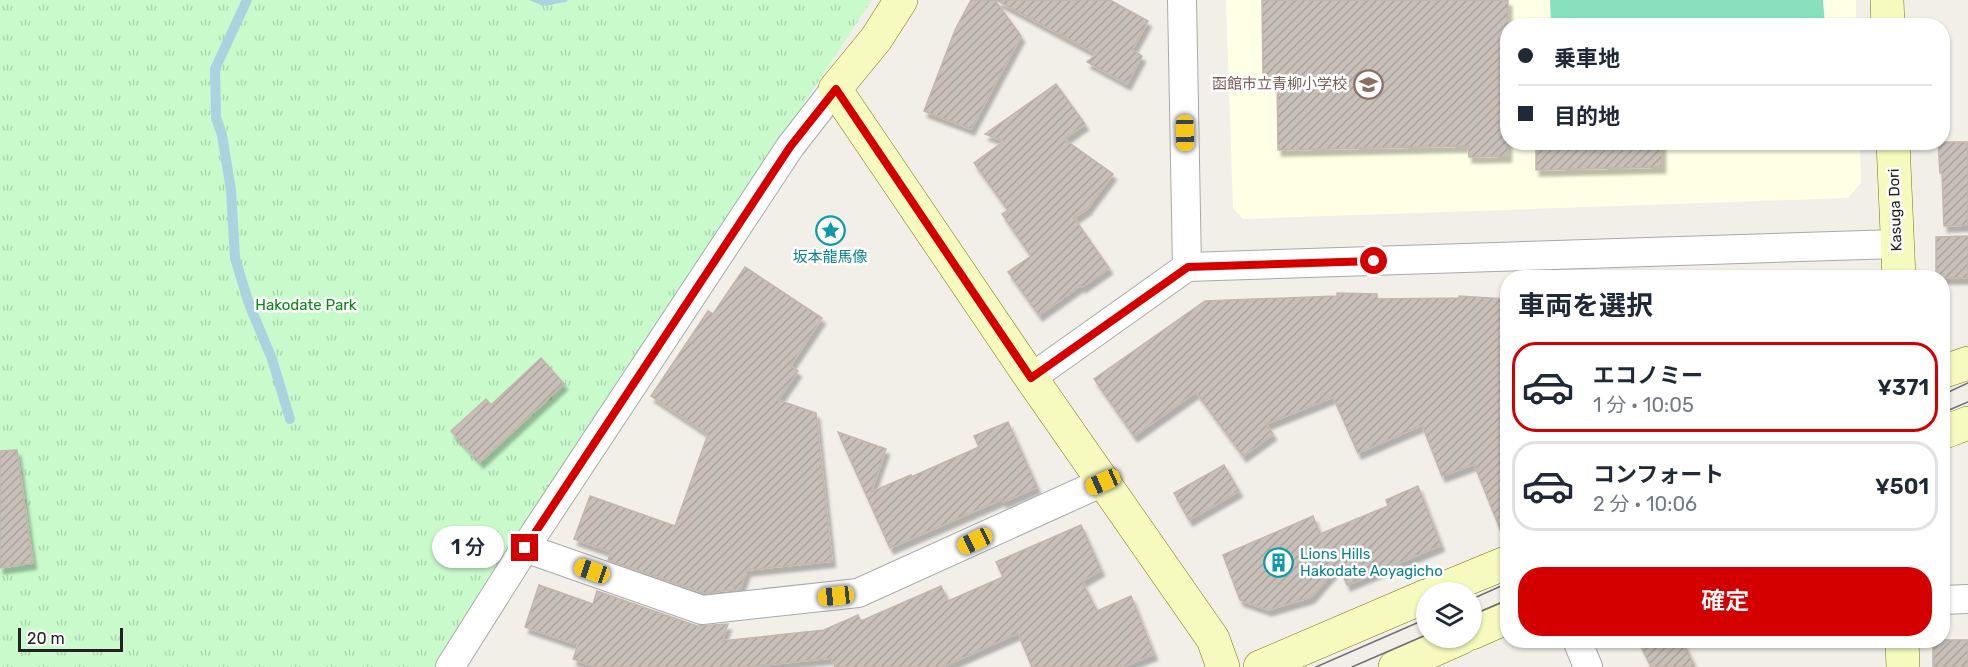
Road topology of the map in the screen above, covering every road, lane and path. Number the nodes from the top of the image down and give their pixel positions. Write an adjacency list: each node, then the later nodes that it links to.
1 (901, 0): 5 (street)
2 (1182, 0): 8 (street)
3 (1887, 0): 4 (street)
4 (1888, 18)
5 (836, 89): 12 (street); 16 (street)
6 (1893, 150): 7 (street, Kasuga Dori)
7 (1896, 244): 8 (street); 9 (street, Kasuga Dori)
8 (1188, 267): 12 (street)
9 (1898, 270)
10 (1968, 363): 11 (street)
11 (1950, 369)
12 (1031, 378): 15 (street)
13 (1968, 423): 14 (street)
14 (1950, 430)
15 (1103, 482): 16 (street); 28 (street)
16 (525, 548): 27 (street)
17 (1500, 565): 18 (street)
18 (1459, 582)
19 (1968, 599): 21 (street)
20 (1416, 600): 29 (street)
21 (1950, 600)
22 (1500, 621): 23 (street)
23 (1482, 629)
24 (1438, 648): 30 (street)
25 (1580, 648): 31 (street)
26 (1902, 648): 32 (street)
27 (450, 667)
28 (1223, 667)
29 (1260, 667)
30 (1395, 667)
31 (1588, 667)
32 (1903, 667)

